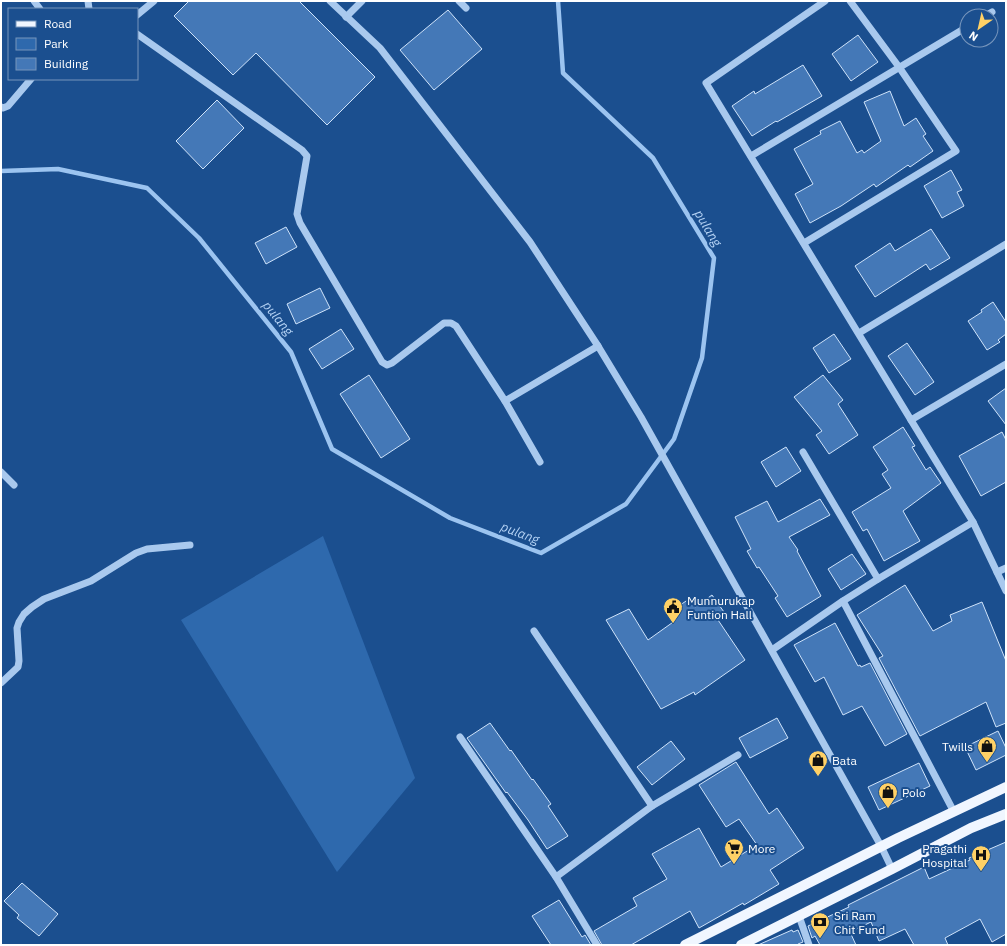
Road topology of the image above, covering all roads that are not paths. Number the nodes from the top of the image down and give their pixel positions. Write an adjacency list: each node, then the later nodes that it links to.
1 (154, 1): 8 (street)
2 (330, 1): 9 (street)
3 (362, 1): 9 (street)
4 (459, 1): 7 (street)
5 (825, 1): 15 (street)
6 (850, 1): 12 (street)
7 (466, 8)
8 (138, 14)
9 (346, 17): 19 (street)
10 (959, 32): 12 (street)
11 (138, 35): 21 (street)
12 (899, 67): 15 (street); 16 (street)
13 (29, 80): 14 (street)
14 (1, 107)
15 (751, 156): 16 (street)
16 (804, 243): 18 (street)
17 (1006, 244): 18 (street)
18 (859, 333): 22 (street)
19 (598, 346): 21 (street); 35 (street)
20 (1006, 364): 22 (street)
21 (505, 401): 24 (street)
22 (911, 420): 27 (street)
23 (803, 452): 31 (street)
24 (540, 462)
25 (1, 472): 26 (street)
26 (14, 485)
27 (973, 522): 30 (street); 31 (street)
28 (190, 545): 36 (street)
29 (1006, 568): 30 (street)
30 (997, 572): 32 (street)
31 (878, 580): 33 (street)
32 (1006, 591)
33 (843, 601): 35 (street); 41 (street)
34 (534, 631): 40 (street)
35 (772, 650): 43 (street)
36 (1, 682)
37 (460, 738): 45 (street)
38 (738, 755): 40 (street)
39 (1006, 787): 41 (main road)
40 (652, 806): 45 (street)
41 (954, 812): 43 (main road)
42 (1006, 814): 44 (main road)
43 (881, 846): 44 (street); 48 (main road)
44 (892, 869): 46 (main road)
45 (556, 877): 47 (street)
46 (799, 916): 49 (main road); 50 (street)
47 (597, 945)
48 (685, 945)
49 (741, 945)
50 (809, 945)

